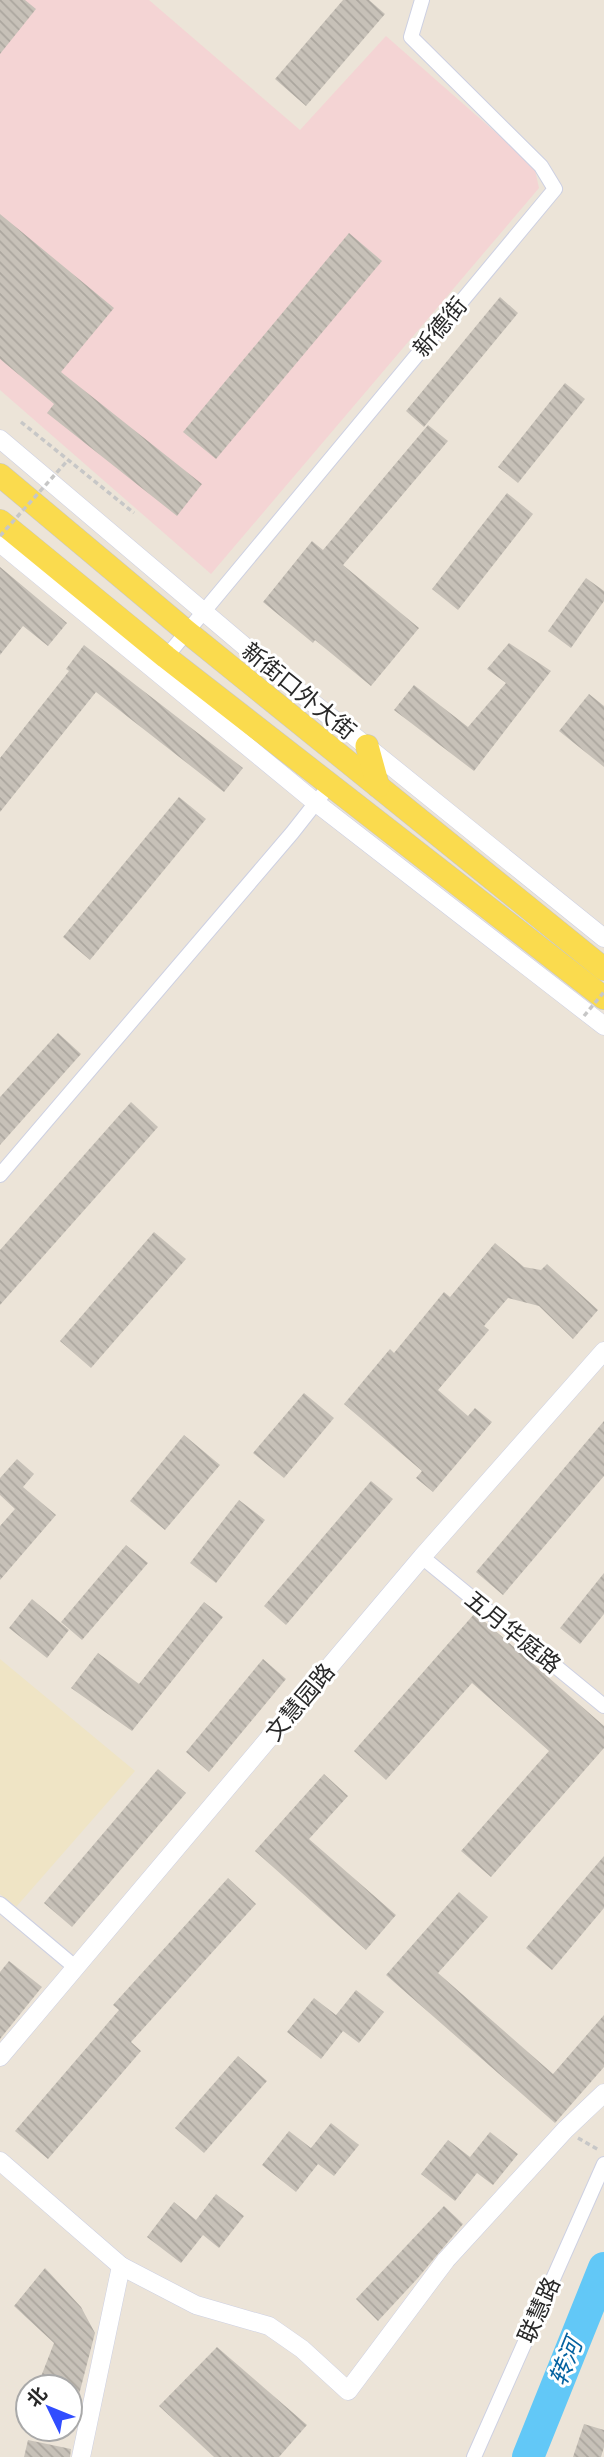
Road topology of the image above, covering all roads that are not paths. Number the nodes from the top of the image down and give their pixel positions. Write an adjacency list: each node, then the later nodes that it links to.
1 (422, 0): 6 (street, 新德街)
2 (0, 439): 6 (street, 新街口外大街)
3 (0, 475): 7 (main road, 新街口外大街)
4 (0, 521): 8 (main road)
5 (0, 543): 11 (street)
6 (202, 612): 7 (street, 新德街); 9 (street, 新街口外大街)
7 (186, 631): 8 (street, 新德街); 10 (main road, 新街口外大街)
8 (166, 657): 11 (main road)
9 (367, 746): 10 (main road); 12 (street, 新街口外大街)
10 (377, 786): 13 (main road, 新街口外大街)
11 (322, 794): 14 (main road); 15 (street); 16 (street)
12 (604, 938)
13 (604, 969)
14 (604, 998)
15 (604, 1026)
16 (0, 1175)
17 (604, 1351): 18 (street, 文慧园路)
18 (422, 1557): 19 (street, 五月华庭路); 21 (street, 文慧园路)
19 (604, 1706)
20 (0, 1904): 21 (street)
21 (75, 1967): 22 (street, 文慧园路)
22 (0, 2057)
23 (604, 2094): 26 (street)
24 (0, 2161): 26 (street)
25 (604, 2164): 28 (street, 联慧路)
26 (121, 2266): 27 (street)
27 (81, 2457)
28 (474, 2457)

